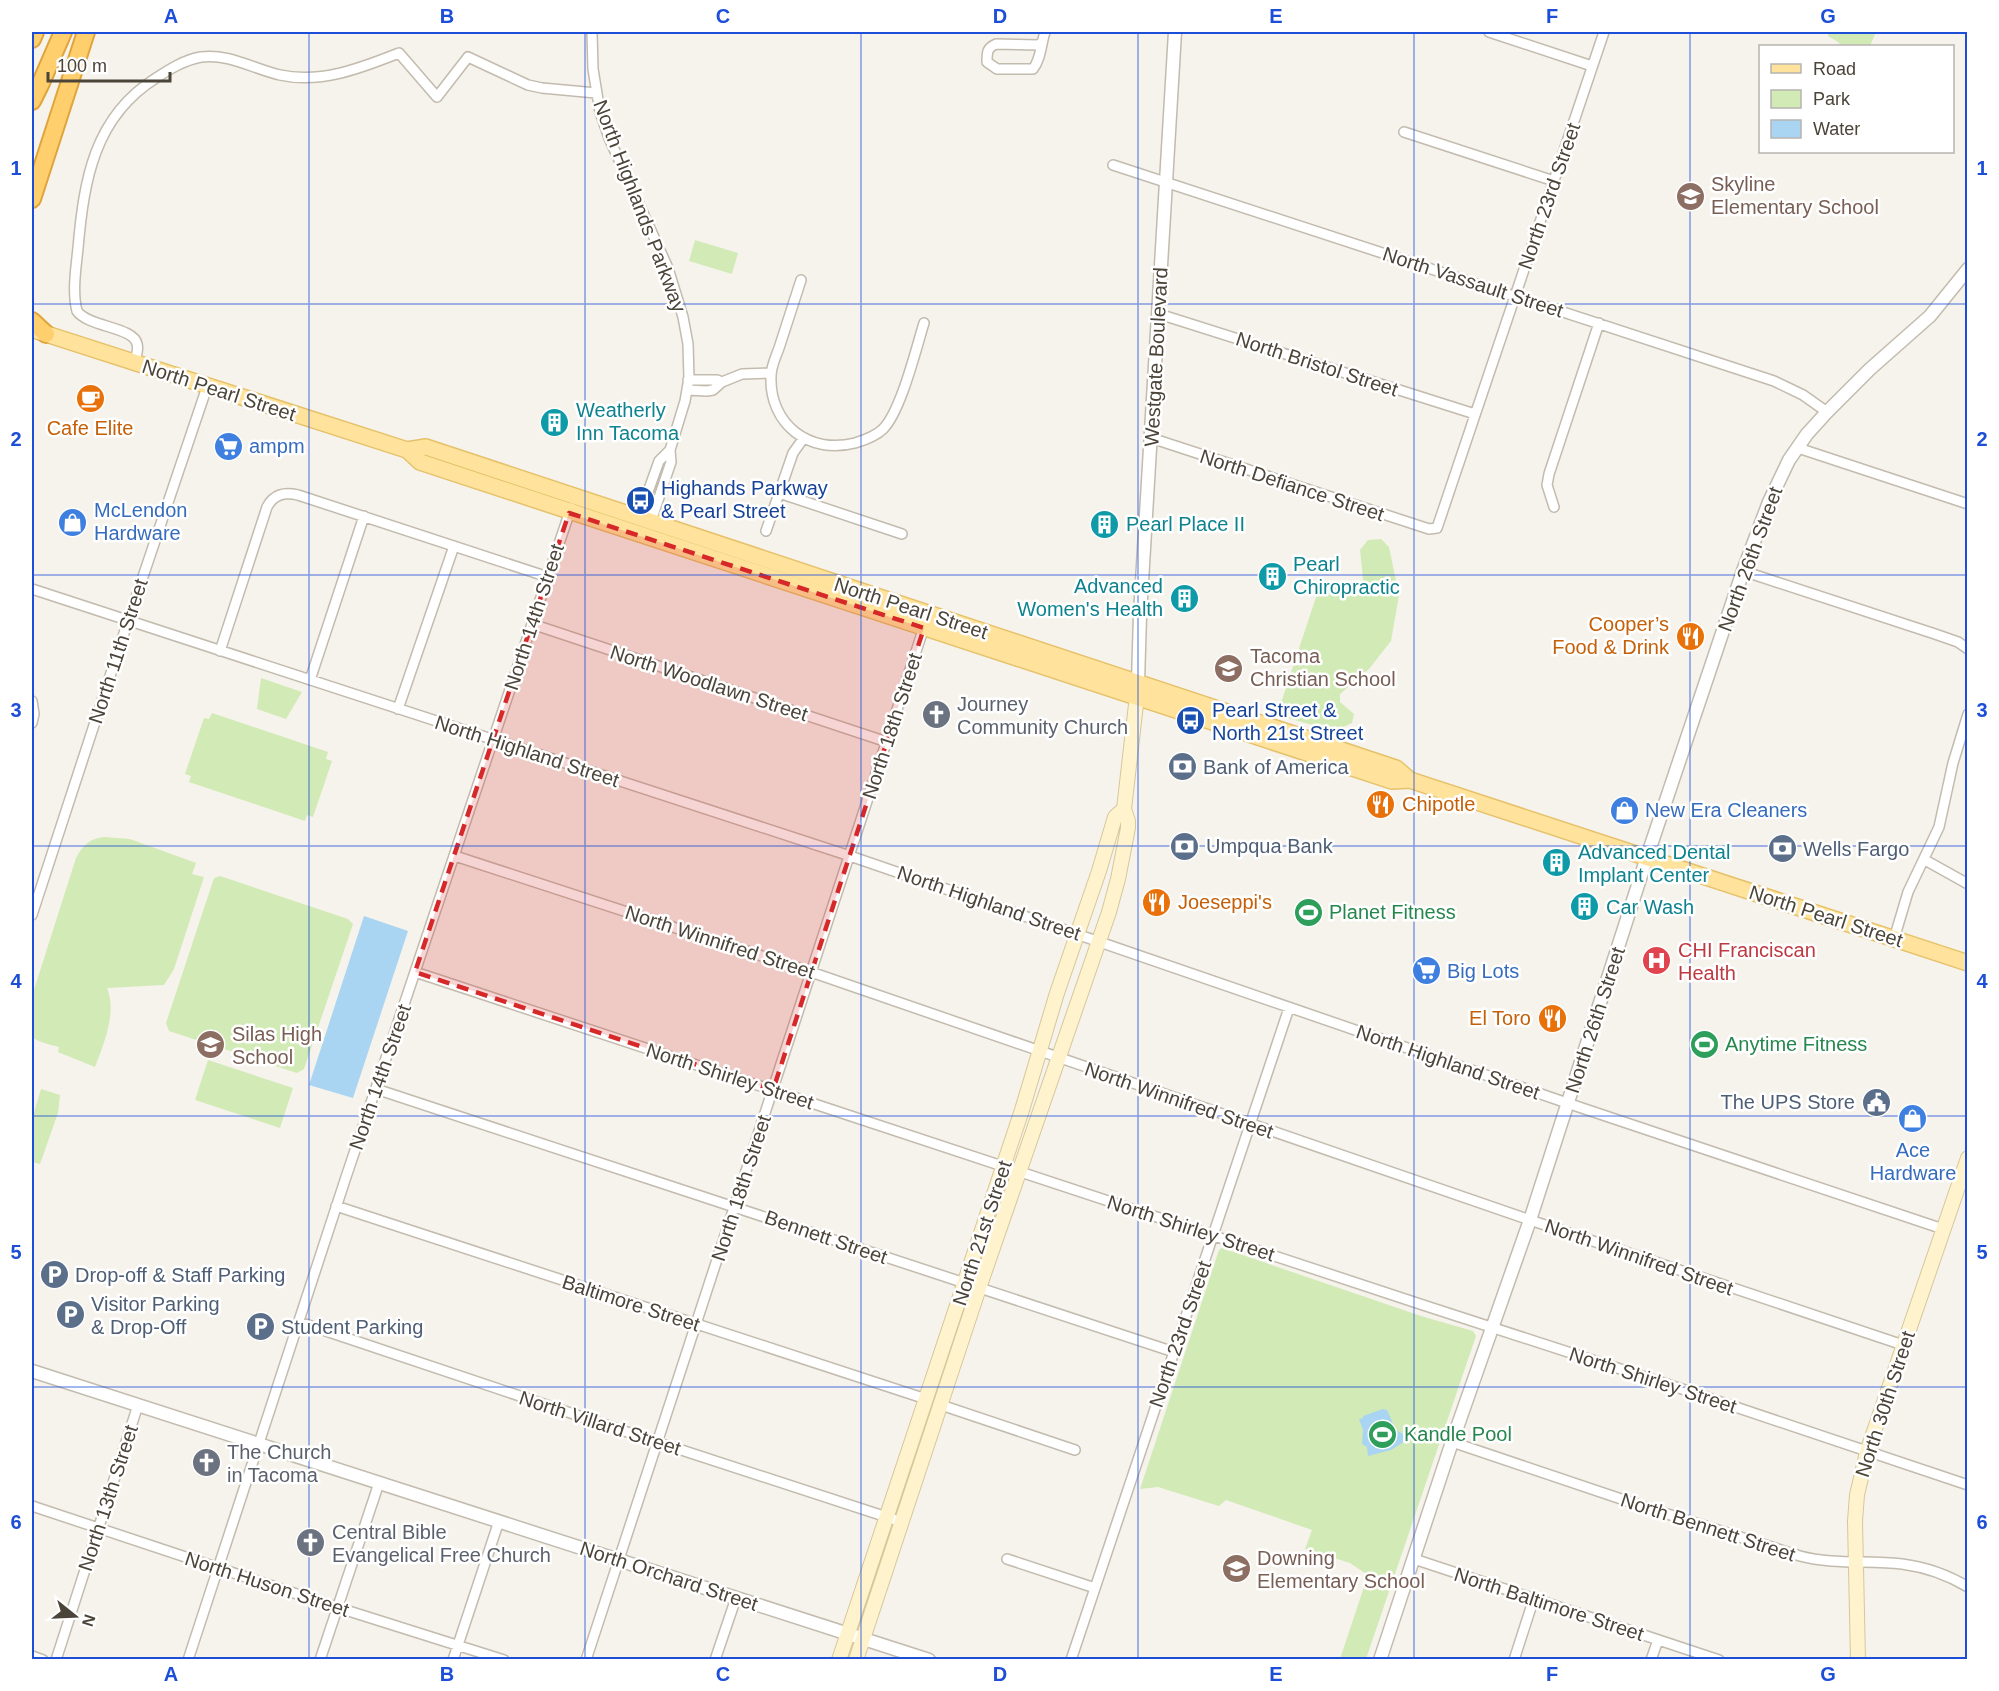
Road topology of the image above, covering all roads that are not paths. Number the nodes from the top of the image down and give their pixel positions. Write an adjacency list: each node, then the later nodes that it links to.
1 (35, 32): 9 (highway)
2 (63, 32): 13 (highway)
3 (86, 32): 18 (highway)
4 (592, 32): 12 (street, North Highlands Parkway)
5 (1046, 32): 10 (street)
6 (1175, 32): 16 (street, Westgate Boulevard)
7 (1489, 32): 11 (street)
8 (1604, 32): 11 (street, North 23rd Street)
9 (32, 39)
10 (1041, 43): 10 (street)
11 (1592, 66): 17 (street, North 23rd Street)
12 (596, 93): 27 (street); 29 (street, North Highlands Parkway)
13 (32, 101)
14 (1404, 132): 17 (street)
15 (1113, 165): 16 (street, North Vassault Street)
16 (1166, 181): 21 (street, North Vassault Street); 22 (street, Westgate Boulevard)
17 (1554, 181): 21 (street, North 23rd Street)
18 (32, 199)
19 (1968, 269): 31 (street, North 26th Street)
20 (801, 280): 28 (street)
21 (1516, 296): 25 (street, North Vassault Street); 32 (street, North 23rd Street)
22 (1159, 314): 32 (street, North Bristol Street); 33 (street, Westgate Boulevard)
23 (32, 321): 26 (highway)
24 (924, 323): 34 (street)
25 (1599, 323): 31 (street, North Vassault Street); 40 (street)
26 (39, 332): 27 (main road, North Pearl Street)
27 (135, 363): 30 (main road, North Pearl Street)
28 (771, 373): 29 (street); 34 (street)
29 (688, 385): 43 (street, North Highlands Parkway)
30 (207, 387): 36 (main road, North Pearl Street); 53 (street, North 11th Street)
31 (1827, 412): 35 (street, North 26th Street)
32 (1475, 414): 45 (street, North 23rd Street)
33 (1151, 438): 45 (street, North Defiance Street); 59 (street, Westgate Boulevard)
34 (803, 439): 37 (street)
35 (1798, 448): 39 (street); 50 (street, North 26th Street)
36 (407, 450): 38 (main road, North Pearl Street); 41 (main road, North Pearl Street)
37 (779, 493): 46 (street); 47 (street)
38 (575, 497): 41 (street, North 14th Street); 43 (main road, North Pearl Street)
39 (1968, 504)
40 (1554, 507)
41 (569, 513): 44 (main road, North Pearl Street); 51 (street, North 14th Street)
42 (364, 516): 49 (street); 57 (street); 58 (street)
43 (645, 519): 44 (street); 48 (street); 54 (main road, North Pearl Street)
44 (610, 525): 48 (main road, North Pearl Street)
45 (1434, 530)
46 (766, 531)
47 (902, 534)
48 (665, 544): 54 (main road, North Pearl Street)
49 (454, 546): 51 (street); 61 (street)
50 (1743, 571): 56 (street); 69 (street, North 26th Street)
51 (548, 577): 55 (street, North 14th Street)
52 (32, 589): 53 (street, North Highland Street)
53 (128, 621): 57 (street, North Highland Street); 72 (street, North 11th Street)
54 (927, 621): 59 (main road, North Pearl Street); 65 (street, North 18th Street)
55 (532, 624): 64 (street, North 14th Street); 65 (street, North Woodlawn Street)
56 (1968, 649)
57 (220, 651): 58 (street, North Highland Street)
58 (310, 680): 61 (street, North Highland Street)
59 (1138, 689): 66 (main road, North 21st Street); 69 (main road, North Pearl Street)
60 (32, 701): 63 (street)
61 (398, 709): 64 (street, North Highland Street)
62 (1968, 714): 70 (street)
63 (32, 723)
64 (494, 740): 67 (street, North 14th Street); 68 (street, North Highland Street)
65 (887, 742): 68 (street, North 18th Street)
66 (1124, 808): 73 (main road, North 21st Street); 75 (main road, North 21st Street)
67 (455, 856): 77 (street, North 14th Street); 78 (street, North Winnifred Street)
68 (850, 856): 73 (street, North Highland Street); 78 (street, North 18th Street)
69 (1647, 857): 74 (main road, North Pearl Street); 84 (street, North 26th Street)
70 (1925, 860): 71 (street); 74 (street)
71 (1968, 884)
72 (32, 915)
73 (1078, 934): 75 (street, North Highland Street); 80 (main road, North 21st Street)
74 (1894, 939): 76 (main road, North Pearl Street)
75 (1100, 941): 79 (street, North Highland Street); 81 (main road, North 21st Street)
76 (1968, 963)
77 (415, 972): 82 (street, North 14th Street); 83 (street, North Shirley Street)
78 (811, 972): 80 (street, North Winnifred Street); 83 (street, North 18th Street)
79 (1289, 1008): 84 (street, North Highland Street); 85 (street, North 23rd Street)
80 (1040, 1052): 81 (street, North Winnifred Street); 87 (main road, North 21st Street)
81 (1059, 1059): 85 (street, North Winnifred Street); 88 (main road, North 21st Street)
82 (376, 1089): 89 (street, North 14th Street); 90 (street, Bennett Street)
83 (773, 1090): 87 (street, North Shirley Street); 90 (street, North 18th Street)
84 (1568, 1103): 91 (street, North 26th Street); 92 (street, North Highland Street)
85 (1251, 1124): 91 (street, North Winnifred Street); 93 (street, North 23rd Street)
86 (1967, 1164): 92 (main road, North 30th Street)
87 (1004, 1166): 88 (street, North Shirley Street); 94 (main road, North 21st Street)
88 (1020, 1171): 93 (street, North Shirley Street); 95 (main road, North 21st Street)
89 (336, 1206): 96 (street, North 14th Street); 97 (street, Baltimore Street)
90 (735, 1206): 94 (street, Bennett Street); 97 (street, North 18th Street)
91 (1530, 1220): 98 (street, North 26th Street); 99 (street, North Winnifred Street)
92 (1943, 1229): 99 (main road, North 30th Street)
93 (1213, 1236): 98 (street, North Shirley Street); 100 (street, North 23rd Street)
94 (965, 1283): 95 (street, Bennett Street); 102 (main road, North 21st Street)
95 (979, 1288): 100 (street, Bennett Street); 104 (main road, North 21st Street)
96 (299, 1322): 105 (street, North Villard Street); 107 (street, North 14th Street)
97 (696, 1325): 102 (street, Baltimore Street); 105 (street, North 18th Street)
98 (1492, 1328): 106 (street, North 26th Street); 109 (street, North Shirley Street)
99 (1903, 1346): 109 (main road, North 30th Street)
100 (1174, 1352): 123 (street, North 23rd Street)
101 (32, 1371): 103 (street, North Orchard Street)
102 (926, 1399): 113 (main road, North 21st Street)
103 (138, 1405): 107 (street, North Orchard Street); 116 (street, North 13th Street)
104 (941, 1405): 108 (street); 115 (main road, North 21st Street)
105 (657, 1442): 113 (street, North Villard Street); 119 (street, North 18th Street)
106 (1452, 1442): 118 (street, North 26th Street); 120 (street, North Bennett Street)
107 (259, 1444): 110 (street, North Orchard Street); 121 (street, North 14th Street)
108 (1075, 1450)
109 (1867, 1452): 111 (street, North Shirley Street); 120 (main road, North 30th Street)
110 (379, 1483): 114 (street, North Orchard Street); 126 (street)
111 (1968, 1485)
112 (32, 1506): 116 (street, North Huson Street)
113 (887, 1517): 115 (street, North Villard Street); 127 (main road, North 21st Street)
114 (499, 1521): 119 (street, North Orchard Street); 130 (street)
115 (902, 1521): 128 (main road, North 21st Street)
116 (98, 1527): 121 (street, North Huson Street); 133 (street, North 13th Street)
117 (1007, 1559): 123 (street)
118 (1414, 1559): 125 (street, North Baltimore Street); 144 (street, North 26th Street)
119 (619, 1560): 124 (street, North Orchard Street); 138 (street, North 18th Street)
120 (1856, 1562): 122 (street, North Bennett Street); 148 (main road, North 30th Street)
121 (218, 1568): 126 (street, North Huson Street); 134 (street, North 14th Street)
122 (1968, 1587)
123 (1095, 1588): 143 (street, North 23rd Street)
124 (736, 1598): 127 (street, North Orchard Street); 139 (street)
125 (1534, 1598): 129 (street, North Baltimore Street); 145 (street)
126 (336, 1607): 130 (street, North Huson Street); 135 (street)
127 (848, 1634): 128 (street, North Orchard Street); 140 (main road, North 21st Street)
128 (864, 1638): 141 (main road, North 21st Street); 142 (street, North Orchard Street)
129 (1658, 1640): 146 (street); 147 (street, North Baltimore Street)
130 (457, 1645): 136 (street); 137 (street, North Huson Street)
131 (32, 1656): 132 (street)
132 (43, 1659)
133 (56, 1659)
134 (188, 1659)
135 (320, 1659)
136 (453, 1659)
137 (504, 1659)
138 (586, 1659)
139 (715, 1659)
140 (839, 1659)
141 (856, 1659)
142 (928, 1659)
143 (1071, 1659)
144 (1380, 1659)
145 (1514, 1659)
146 (1652, 1659)
147 (1719, 1659)
148 (1858, 1659)

